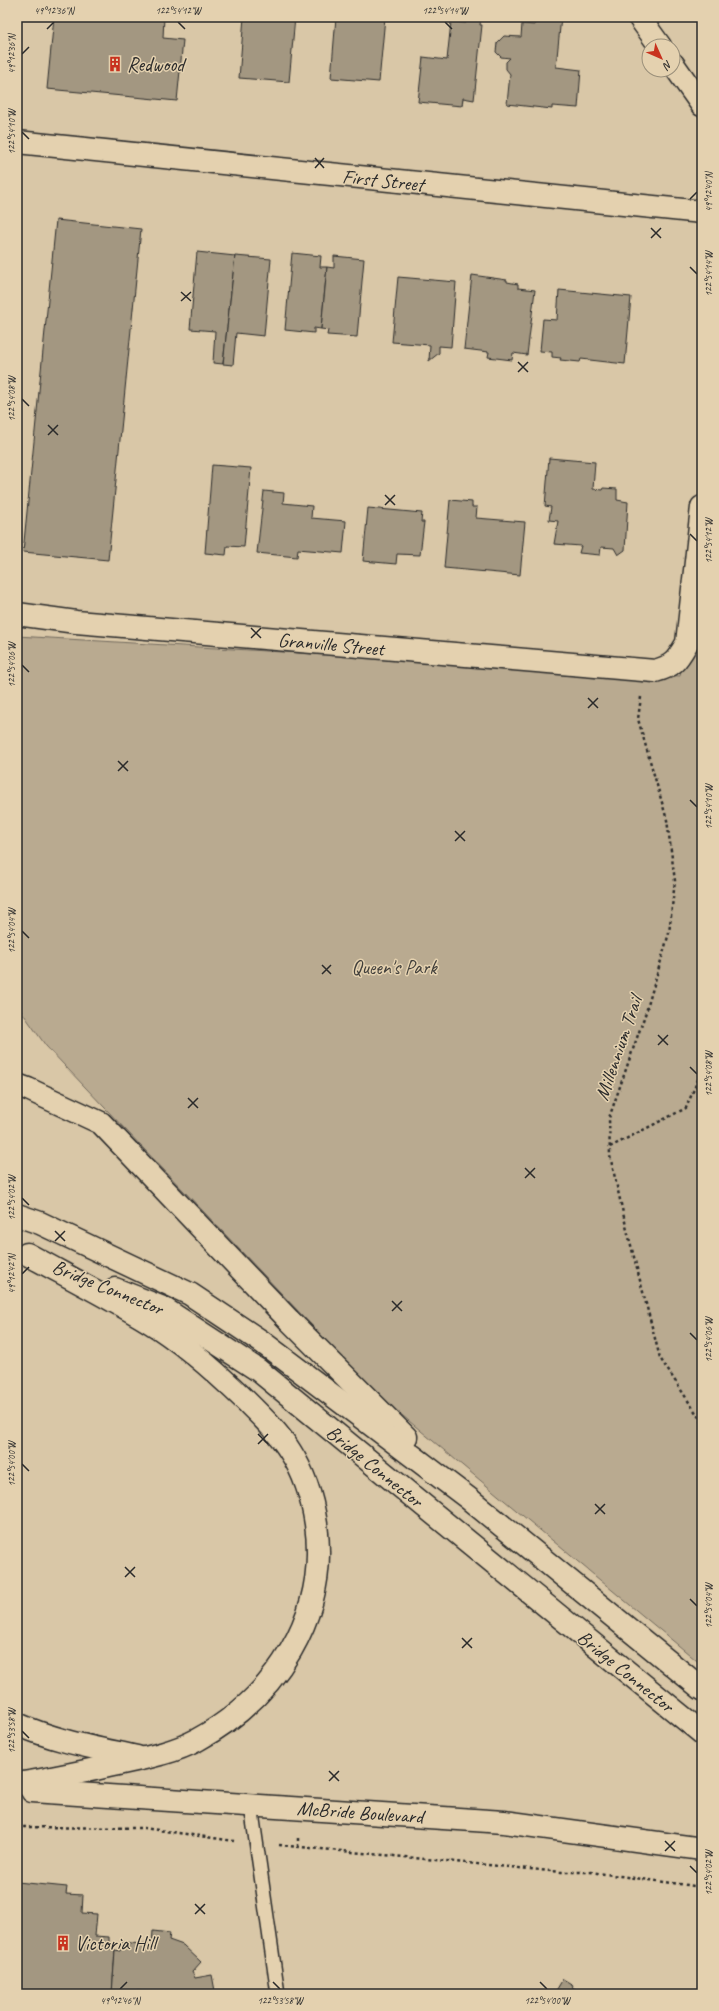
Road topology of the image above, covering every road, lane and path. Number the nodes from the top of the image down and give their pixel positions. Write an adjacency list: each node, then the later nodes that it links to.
1 (639, 17): 2 (main road)
2 (654, 38)
3 (681, 75): 4 (main road)
4 (702, 105)
5 (17, 142): 6 (main road, First Street)
6 (702, 212)
7 (702, 507): 9 (main road, Granville Street)
8 (17, 614): 9 (main road, Granville Street)
9 (644, 671): 12 (path, Millennium Trail)
10 (702, 1070): 12 (path)
11 (17, 1086): 16 (main road)
12 (610, 1147): 15 (path, Millennium Trail)
13 (17, 1215): 16 (main road, Bridge Connector)
14 (22, 1253): 19 (main road, Bridge Connector); 20 (main road)
15 (702, 1422)
16 (468, 1498): 17 (main road, Bridge Connector)
17 (702, 1689)
18 (17, 1724): 20 (main road)
19 (702, 1733)
20 (142, 1758): 21 (main road)
21 (17, 1784)
22 (17, 1790): 23 (main road, McBride Boulevard)
23 (251, 1806): 27 (main road, McBride Boulevard); 29 (lane)
24 (17, 1827): 25 (path)
25 (232, 1841)
26 (277, 1845): 28 (path)
27 (702, 1849)
28 (702, 1887)
29 (278, 1994)

